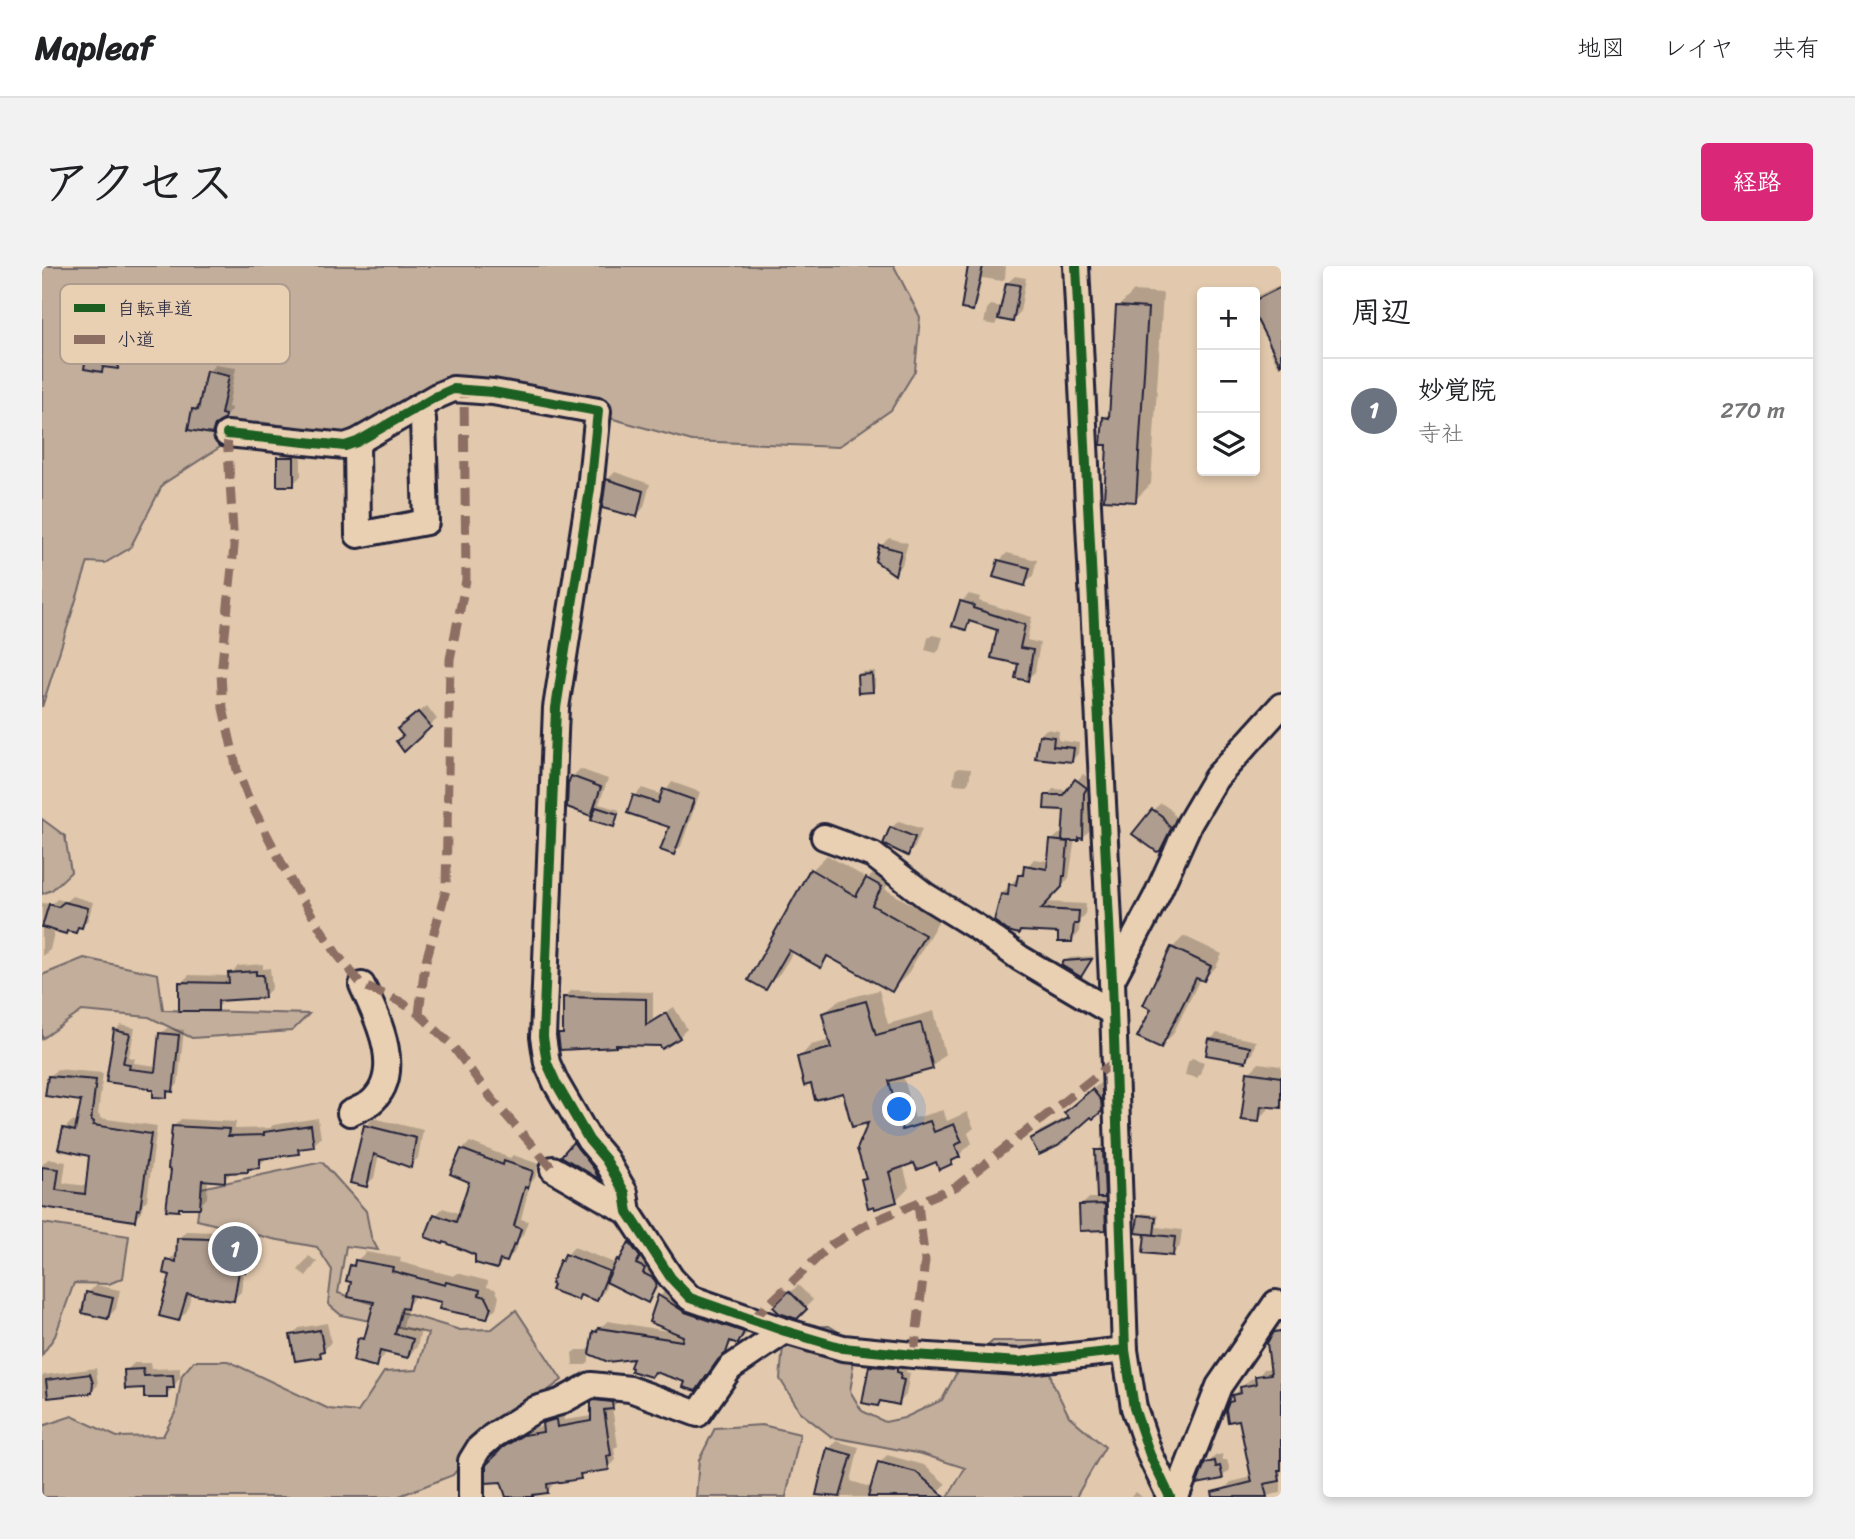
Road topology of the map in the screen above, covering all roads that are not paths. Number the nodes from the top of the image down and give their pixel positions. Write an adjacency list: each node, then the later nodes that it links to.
1 (1076, 266): 7 (street)
2 (416, 408): 4 (street); 4 (street); 12 (street)
3 (227, 434): 4 (street)
4 (357, 442)
5 (1281, 706): 7 (street)
6 (824, 837): 9 (street)
7 (1112, 981): 9 (street)
8 (362, 985): 10 (street)
9 (1113, 1013): 15 (street)
10 (350, 1113)
11 (553, 1169): 12 (street)
12 (628, 1212): 14 (street)
13 (1281, 1308): 18 (street)
14 (785, 1331): 15 (street); 16 (street)
15 (1125, 1350): 17 (street)
16 (471, 1496)
17 (1170, 1497)
18 (1176, 1497)

